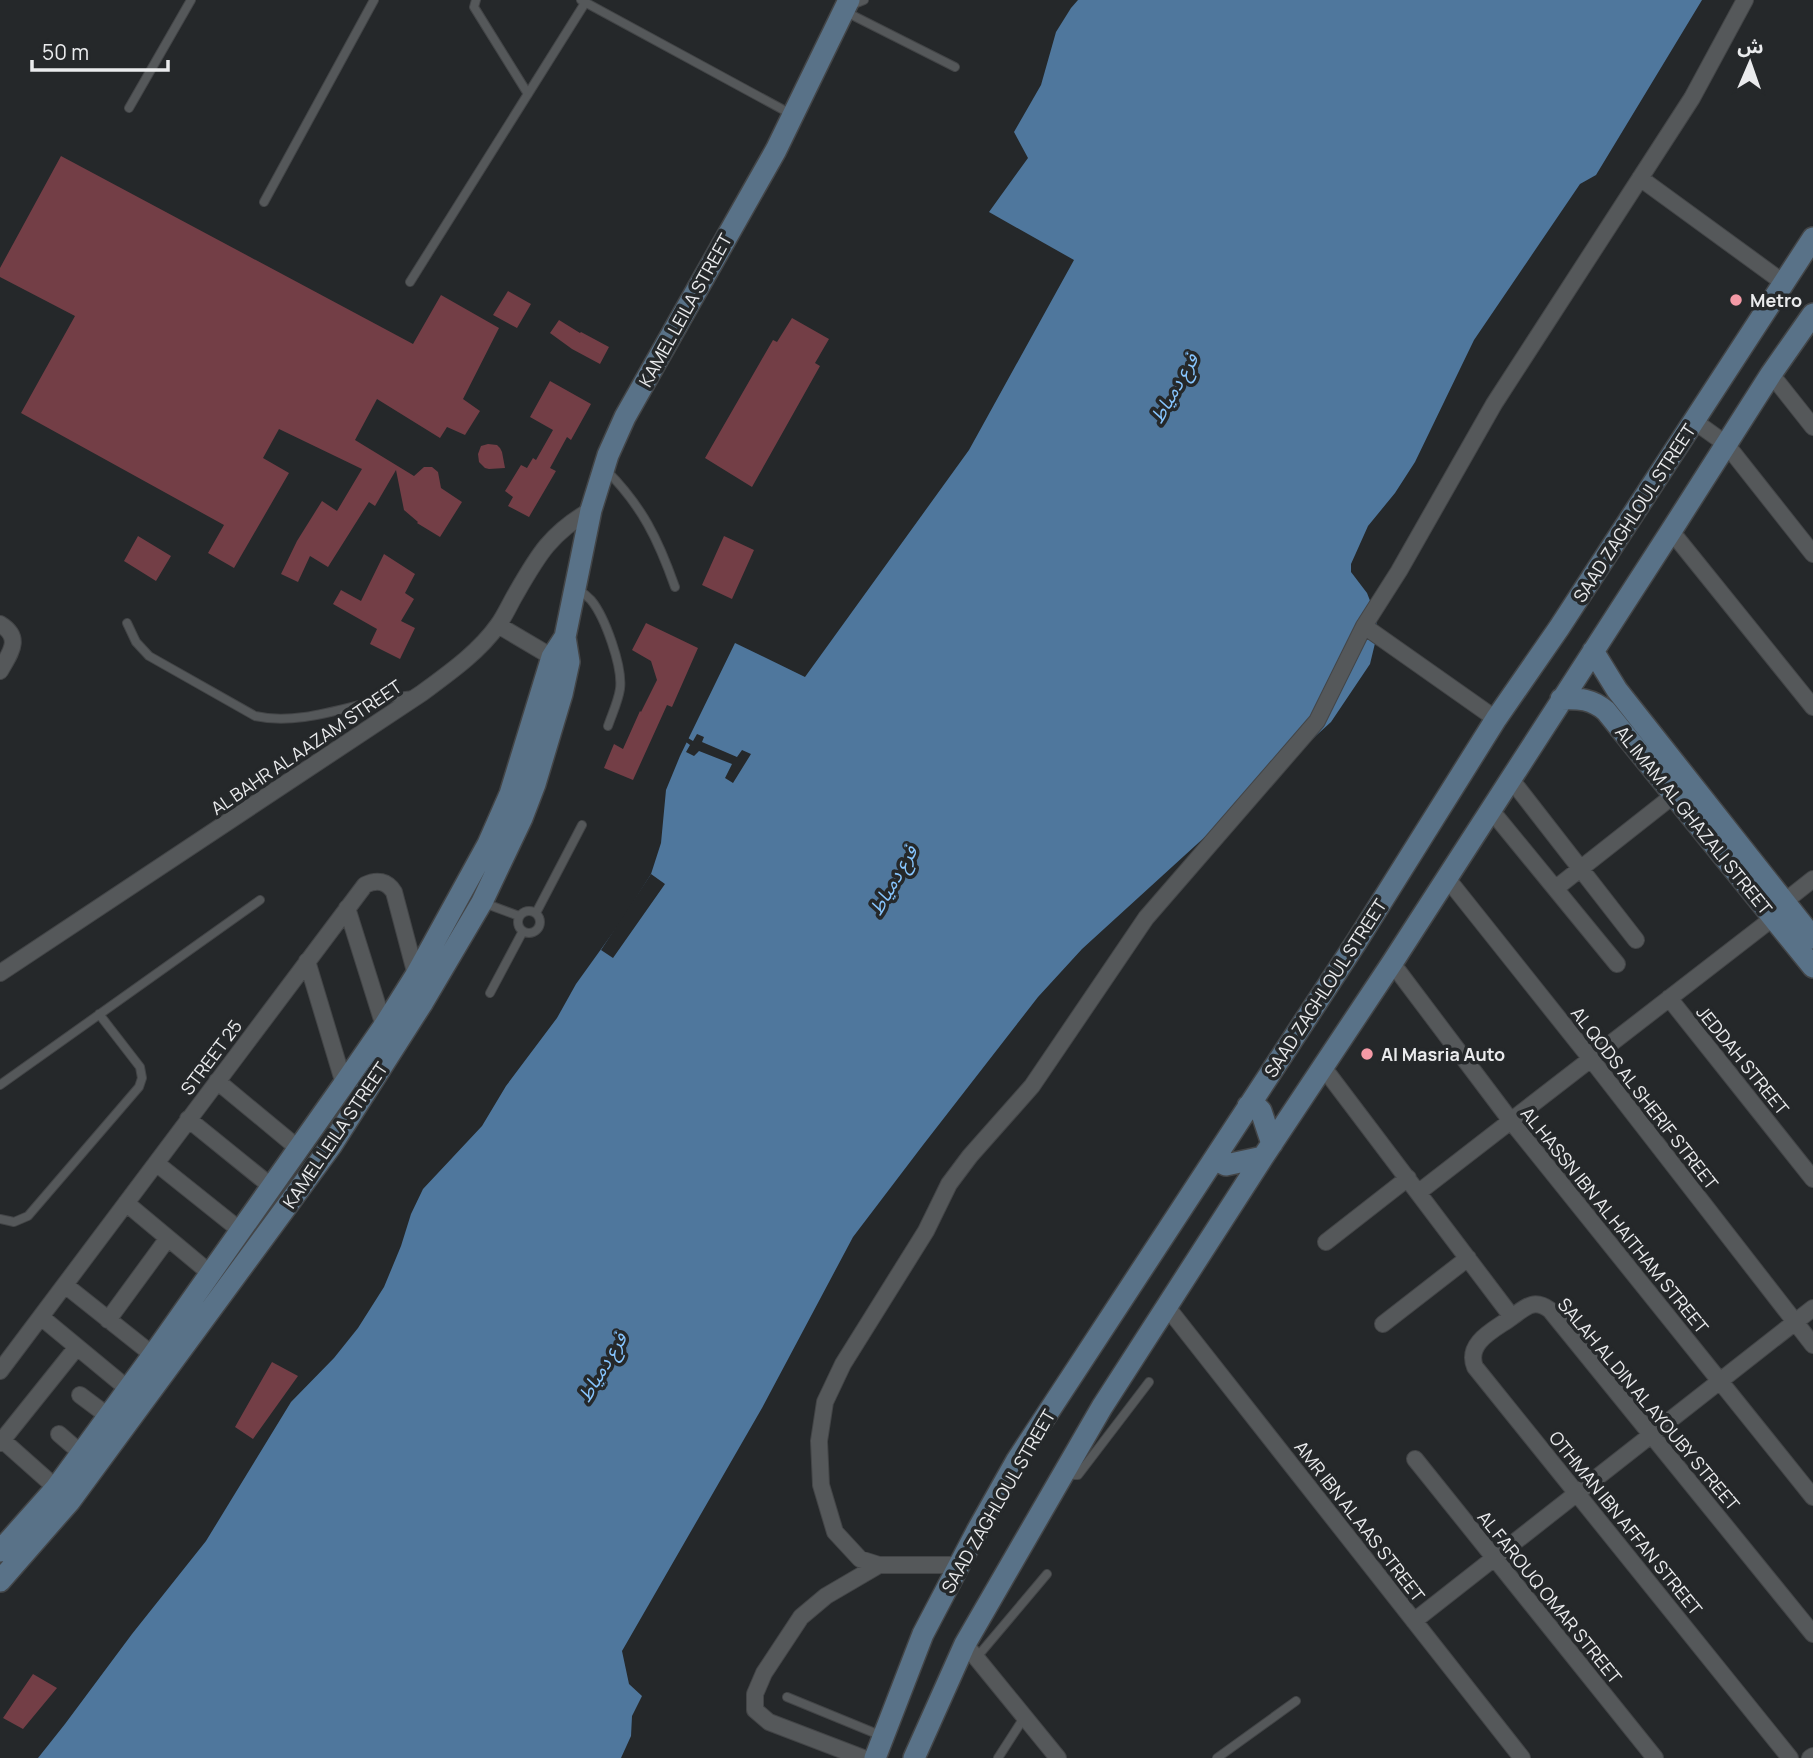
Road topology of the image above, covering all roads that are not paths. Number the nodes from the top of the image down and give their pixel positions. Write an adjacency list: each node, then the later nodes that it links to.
1 (191, 0): 9 (lane)
2 (374, 0): 12 (lane)
3 (476, 0): 8 (lane)
4 (1745, 0): 11 (street)
5 (583, 1): 8 (lane); 10 (lane)
6 (851, 4): 7 (lane); 10 (main road, KAMEL LEILA STREET)
7 (955, 67)
8 (528, 94): 14 (lane)
9 (129, 108)
10 (793, 116): 21 (main road, KAMEL LEILA STREET)
11 (1640, 178): 15 (street); 29 (street)
12 (264, 202)
13 (1813, 238): 15 (main road, SAAD ZAGHLOUL STREET)
14 (410, 282)
15 (1784, 283): 18 (main road, SAAD ZAGHLOUL STREET)
16 (1813, 314): 17 (main road)
17 (1772, 373): 19 (street); 20 (main road)
18 (1694, 421): 20 (street); 37 (main road, SAAD ZAGHLOUL STREET)
19 (1813, 427)
20 (1727, 444): 23 (main road); 24 (street)
21 (604, 468): 22 (main road, KAMEL LEILA STREET); 26 (lane)
22 (591, 510): 25 (main road, KAMEL LEILA STREET); 28 (street, AL BAHR AL AAZAM STREET)
23 (1671, 531): 31 (main road); 36 (street)
24 (1813, 554)
25 (576, 586): 32 (main road, KAMEL LEILA STREET); 38 (lane)
26 (675, 587)
27 (127, 623): 34 (lane)
28 (498, 625): 32 (street); 34 (street, AL BAHR AL AAZAM STREET)
29 (1364, 626): 37 (street); 118 (street)
30 (6, 629): 33 (street)
31 (1593, 651): 35 (main road); 50 (main road, AL IMAM AL GHAZALI STREET)
32 (560, 659): 47 (main road, KAMEL LEILA STREET)
33 (0, 671)
34 (422, 693): 60 (street, AL BAHR AL AAZAM STREET)
35 (1561, 699): 39 (main road); 40 (main road, AL IMAM AL GHAZALI STREET)
36 (1813, 707)
37 (1496, 719): 72 (main road, SAAD ZAGHLOUL STREET)
38 (608, 726)
39 (1510, 778): 41 (main road); 43 (street)
40 (1674, 795): 43 (street); 50 (main road, AL IMAM AL GHAZALI STREET)
41 (1490, 809): 44 (main road); 46 (street)
42 (582, 825): 51 (lane)
43 (1581, 869): 46 (street); 55 (street)
44 (1446, 877): 57 (main road); 67 (street, AL QODS AL SHERIF STREET)
45 (1813, 879): 50 (street)
46 (1556, 888): 58 (street)
47 (472, 898): 52 (lane); 61 (main road, KAMEL LEILA STREET); 64 (main road, KAMEL LEILA STREET)
48 (260, 900): 65 (lane)
49 (347, 908): 56 (street, STREET 25); 61 (street, STREET 25); 66 (street)
50 (1779, 910): 54 (main road, AL IMAM AL GHAZALI STREET); 59 (main road, AL IMAM AL GHAZALI STREET); 63 (street)
51 (536, 913): 52 (lane); 53 (lane)
52 (519, 916): 53 (lane)
53 (523, 931): 62 (lane)
54 (1813, 938)
55 (1636, 940)
56 (307, 961): 69 (street, STREET 25); 71 (street)
57 (1392, 963): 68 (main road); 74 (street, AL HASSN IBN AL HAITHAM STREET)
58 (1617, 964)
59 (1813, 967)
60 (0, 973)
61 (416, 975): 64 (street, STREET 25); 66 (main road, KAMEL LEILA STREET)
62 (490, 993)
63 (1669, 998): 67 (street); 80 (street, JEDDAH STREET)
64 (423, 1002): 114 (main road, KAMEL LEILA STREET)
65 (99, 1014): 70 (lane); 84 (lane)
66 (384, 1026): 71 (main road, KAMEL LEILA STREET)
67 (1591, 1059): 74 (street); 96 (street, AL QODS AL SHERIF STREET)
68 (1323, 1067): 76 (main road); 79 (street)
69 (217, 1081): 73 (street, STREET 25); 75 (street)
70 (0, 1084)
71 (344, 1084): 75 (main road, KAMEL LEILA STREET)
72 (1248, 1106): 76 (main road); 77 (main road, SAAD ZAGHLOUL STREET)
73 (188, 1119): 78 (street, STREET 25); 81 (street)
74 (1511, 1121): 82 (street); 102 (street, AL HASSN IBN AL HAITHAM STREET)
75 (299, 1149): 81 (main road, KAMEL LEILA STREET)
76 (1267, 1150): 77 (main road); 91 (main road)
77 (1217, 1155): 119 (main road, SAAD ZAGHLOUL STREET)
78 (156, 1163): 83 (street, STREET 25); 85 (street)
79 (1408, 1178): 82 (street); 87 (street)
80 (1813, 1179)
81 (272, 1187): 85 (main road, KAMEL LEILA STREET)
82 (1419, 1192): 88 (street)
83 (126, 1203): 86 (street); 90 (street, STREET 25)
84 (0, 1219)
85 (241, 1231): 89 (main road, KAMEL LEILA STREET)
86 (168, 1238): 89 (street); 95 (street)
87 (1326, 1242)
88 (1468, 1258): 94 (street); 97 (street)
89 (211, 1274): 100 (main road, KAMEL LEILA STREET)
90 (65, 1285): 93 (street, STREET 25); 95 (street)
91 (1167, 1307): 112 (main road); 122 (street, AMR IBN AL AAS STREET)
92 (1813, 1308): 96 (street)
93 (41, 1317): 99 (street); 101 (street, STREET 25)
94 (1512, 1317): 108 (street, SALAH AL DIN AL AYOUBY STREET); 113 (street, OTHMAN IBN AFFAN STREET)
95 (108, 1320): 100 (street)
96 (1795, 1322): 98 (street, AL QODS AL SHERIF STREET); 102 (street)
97 (1382, 1324)
98 (1813, 1345)
99 (77, 1347): 104 (street); 109 (street)
100 (153, 1355): 104 (main road, KAMEL LEILA STREET)
101 (0, 1371)
102 (1720, 1381): 108 (street); 115 (street, AL HASSN IBN AL HAITHAM STREET)
103 (1149, 1382): 112 (lane)
104 (128, 1389): 106 (main road, KAMEL LEILA STREET)
105 (80, 1395): 106 (street)
106 (108, 1416): 110 (main road, KAMEL LEILA STREET)
107 (59, 1434): 110 (street)
108 (1651, 1435): 113 (street); 123 (street, SALAH AL DIN AL AYOUBY STREET)
109 (1, 1440): 114 (street)
110 (81, 1453): 114 (main road, KAMEL LEILA STREET)
111 (1415, 1459): 117 (street, AL FAROUQ OMAR STREET)
112 (1067, 1469): 124 (main road)
113 (1577, 1493): 117 (street); 137 (street, OTHMAN IBN AFFAN STREET)
114 (63, 1494): 116 (main road, KAMEL LEILA STREET); 121 (main road, KAMEL LEILA STREET)
115 (1813, 1497)
116 (0, 1551)
117 (1494, 1558): 122 (street); 136 (street, AL FAROUQ OMAR STREET)
118 (879, 1565): 119 (street); 129 (street)
119 (959, 1565): 128 (main road, SAAD ZAGHLOUL STREET)
120 (1047, 1574): 124 (lane)
121 (0, 1581)
122 (1414, 1621): 135 (street, AMR IBN AL AAS STREET)
123 (1813, 1634)
124 (971, 1650): 127 (street); 131 (main road)
125 (787, 1697): 128 (lane)
126 (1296, 1701): 134 (lane)
127 (1025, 1716): 132 (lane); 133 (street)
128 (883, 1736): 130 (main road, SAAD ZAGHLOUL STREET)
129 (863, 1758)
130 (875, 1758)
131 (914, 1758)
132 (998, 1758)
133 (1058, 1758)
134 (1217, 1758)
135 (1522, 1758)
136 (1655, 1758)
137 (1790, 1758)

